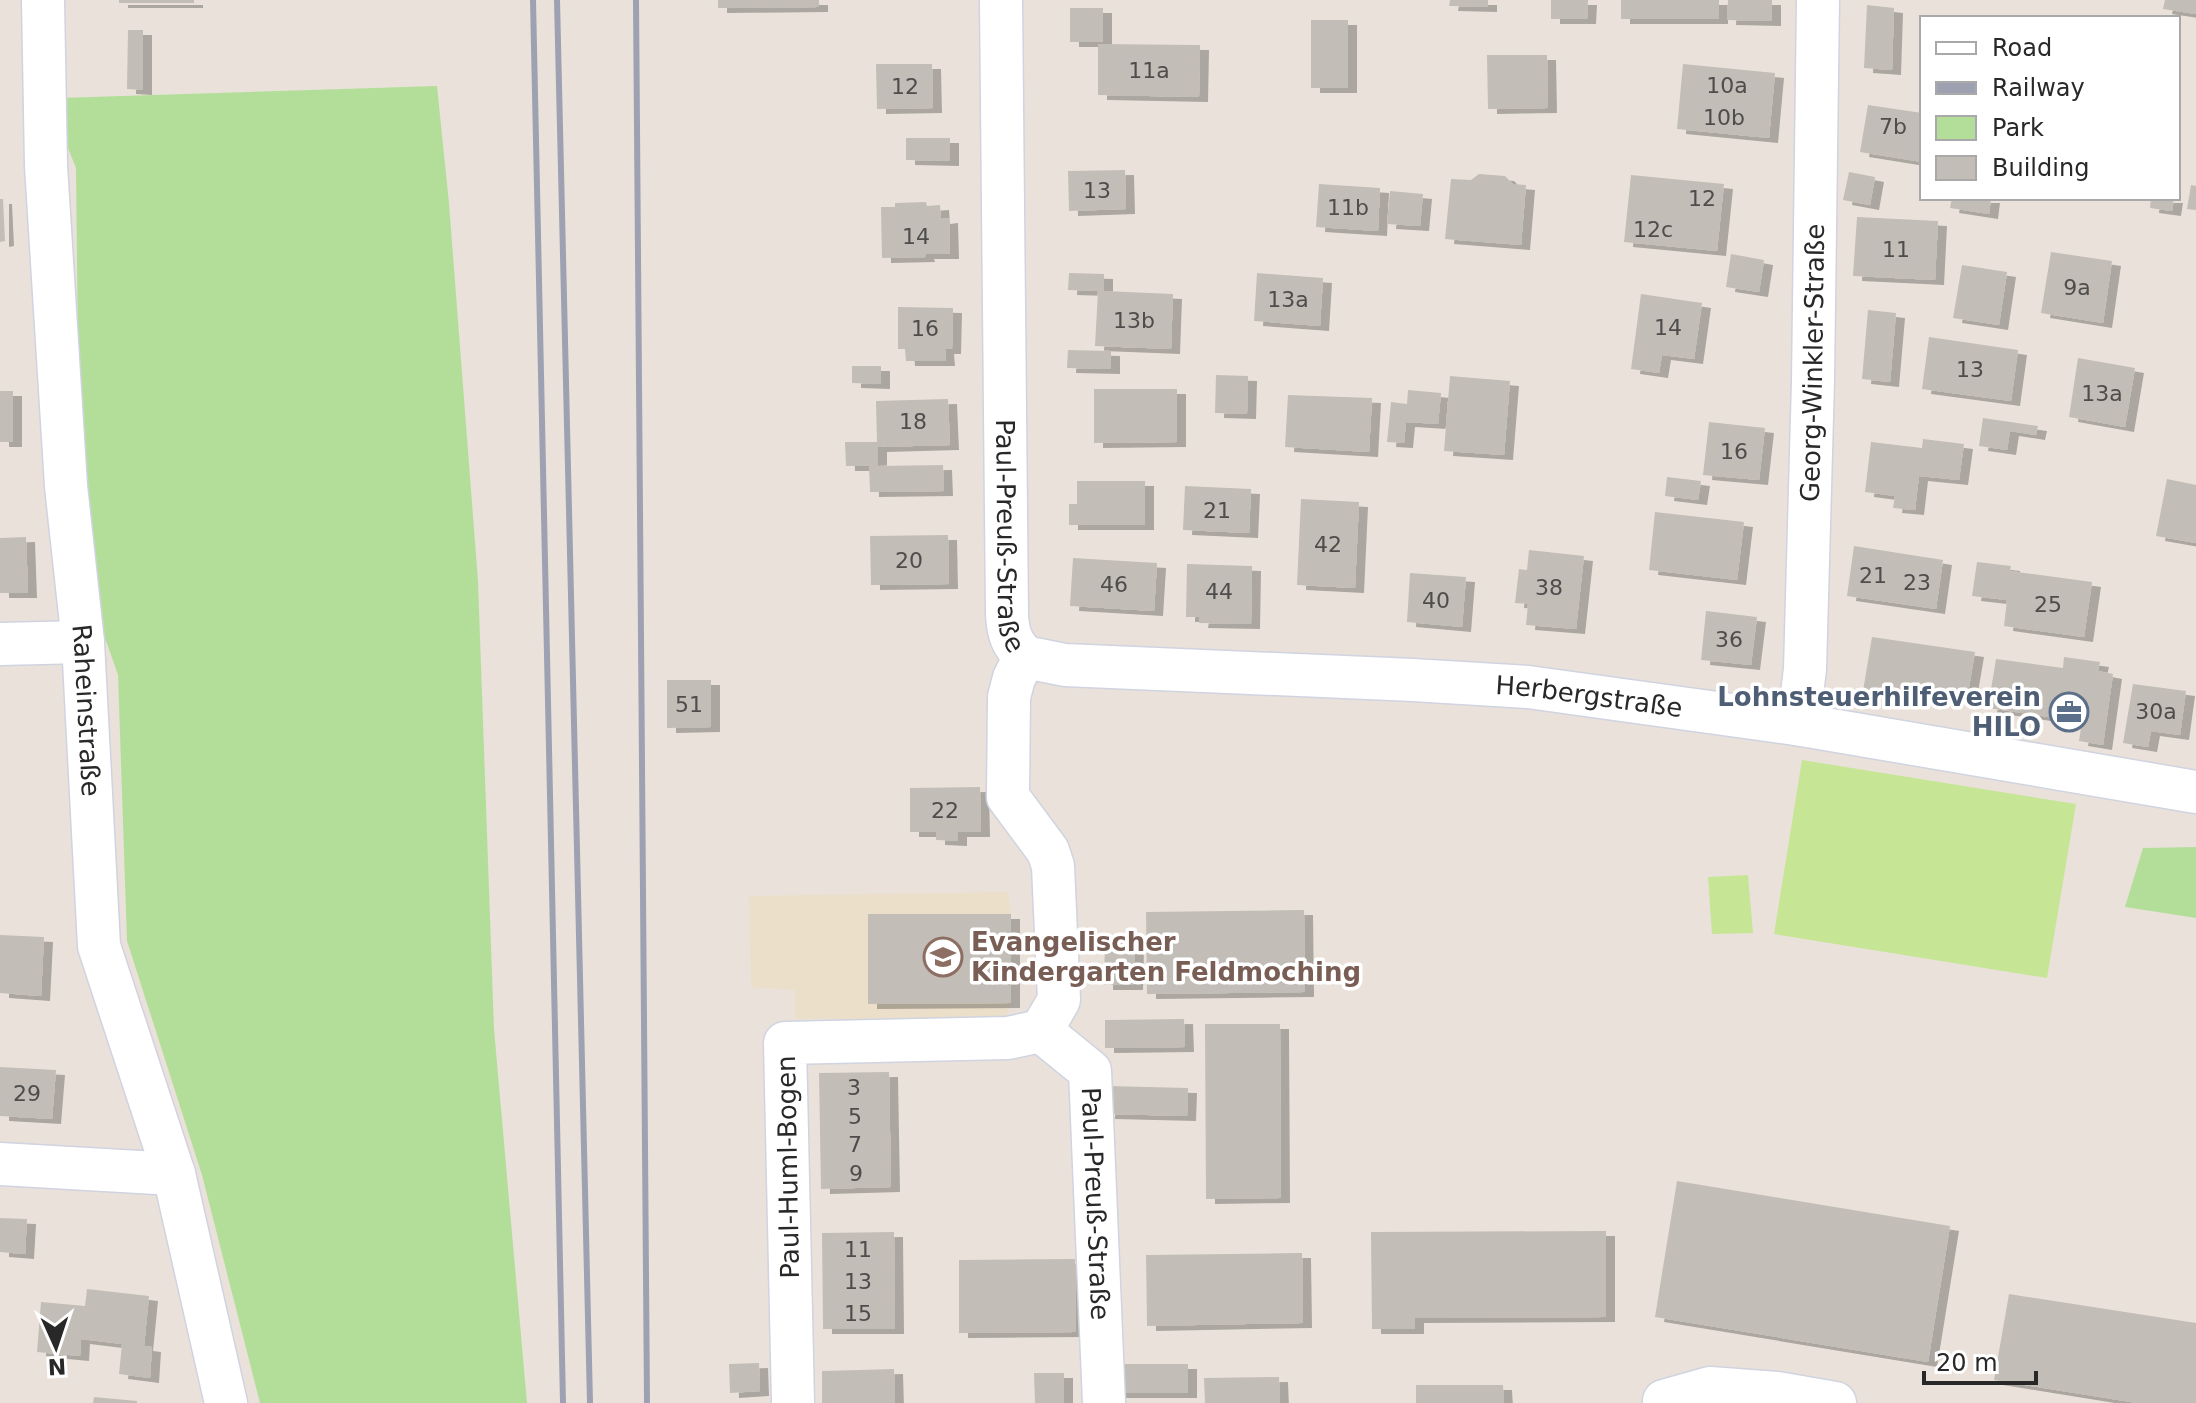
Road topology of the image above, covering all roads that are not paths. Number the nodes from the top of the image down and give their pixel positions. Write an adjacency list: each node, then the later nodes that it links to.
1 (43, 0): 4 (street, Raheinstraße)
2 (1001, 0): 6 (street, Paul-Preuß-Straße)
3 (1818, 0): 7 (street, Georg-Winkler-Straße)
4 (83, 642): 5 (street); 11 (street, Raheinstraße)
5 (0, 644)
6 (1025, 657): 7 (street, Herbergstraße); 9 (street, Paul-Preuß-Straße)
7 (1796, 724): 8 (street, Herbergstraße)
8 (2196, 792)
9 (1041, 1031): 13 (street, Paul-Huml-Bogen); 14 (street, Paul-Preuß-Straße)
10 (0, 1164): 11 (street)
11 (174, 1174): 12 (street, Raheinstraße)
12 (226, 1403)
13 (793, 1403)
14 (1104, 1403)
15 (1664, 1403): 16 (street)
16 (1835, 1403)

